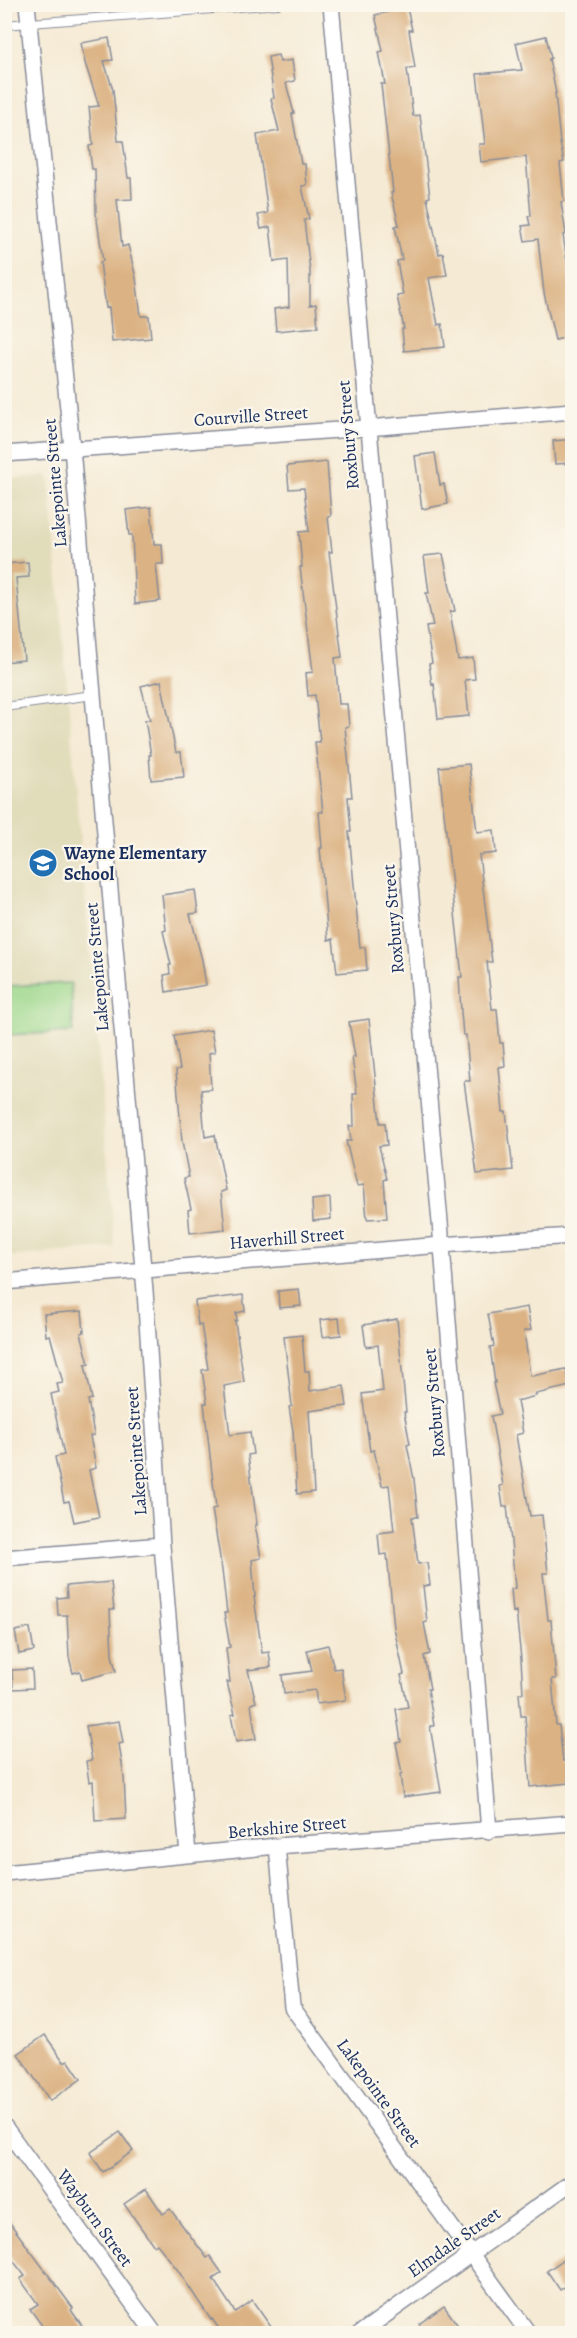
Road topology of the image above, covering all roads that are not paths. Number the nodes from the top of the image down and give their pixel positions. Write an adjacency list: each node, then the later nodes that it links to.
1 (27, 4): 4 (street, Lakepointe Street)
2 (278, 4): 4 (lane)
3 (331, 4): 7 (street, Roxbury Street)
4 (29, 24): 5 (lane); 8 (street, Lakepointe Street)
5 (4, 25)
6 (573, 411): 7 (street, Courville Street)
7 (367, 428): 8 (street, Courville Street); 13 (street, Roxbury Street)
8 (72, 448): 9 (street, Courville Street); 10 (street, Lakepointe Street)
9 (4, 454)
10 (93, 695): 11 (lane); 14 (street, Lakepointe Street)
11 (4, 707)
12 (573, 1236): 13 (street, Haverhill Street)
13 (441, 1245): 14 (street, Haverhill Street); 19 (street, Roxbury Street)
14 (143, 1270): 15 (street, Haverhill Street); 16 (street, Lakepointe Street)
15 (4, 1282)
16 (162, 1545): 17 (street); 21 (street, Lakepointe Street)
17 (4, 1558)
18 (573, 1823): 19 (street, Berkshire Street)
19 (489, 1831): 20 (street, Berkshire Street)
20 (277, 1846): 21 (street, Berkshire Street); 25 (street, Lakepointe Street)
21 (188, 1855): 22 (street, Berkshire Street)
22 (4, 1873)
23 (4, 2126): 26 (street, Wayburn Street)
24 (573, 2182): 25 (street, Elmdale Street)
25 (471, 2253): 27 (street, Elmdale Street); 28 (street, Lakepointe Street)
26 (155, 2334)
27 (359, 2334)
28 (529, 2334)

